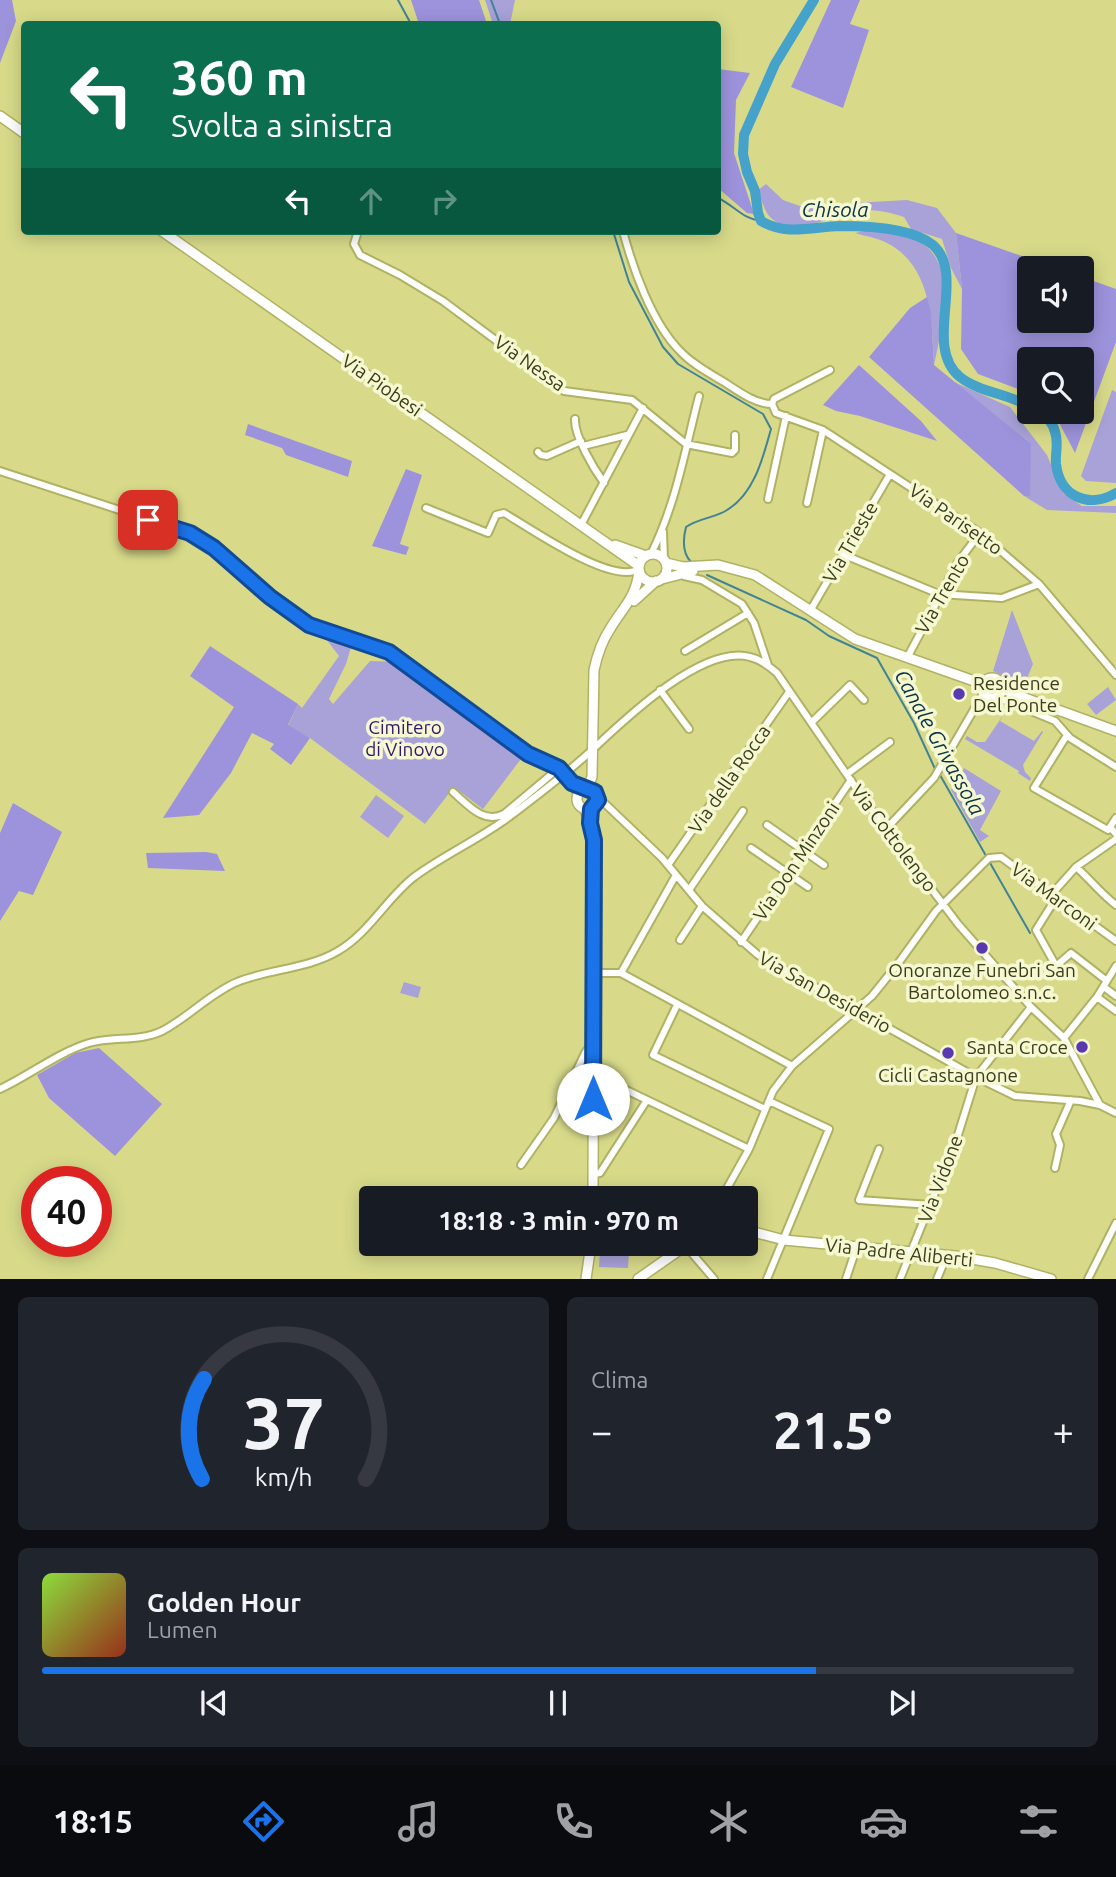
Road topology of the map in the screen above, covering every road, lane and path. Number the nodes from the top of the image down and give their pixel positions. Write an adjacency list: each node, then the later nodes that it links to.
1 (0, 116): 2 (street)
2 (21, 131)
3 (168, 235): 24 (street, Via Piobesi)
4 (357, 235): 9 (street, Via Nessa)
5 (624, 235): 8 (street)
6 (830, 370): 8 (street)
7 (699, 396): 16 (street)
8 (773, 401): 10 (street, Via Parisetto)
9 (643, 408): 13 (street); 16 (street, Via Nessa)
10 (786, 416): 12 (street, Via Parisetto); 21 (street)
11 (575, 419): 15 (street)
12 (823, 430): 19 (street, Via Parisetto); 22 (street)
13 (627, 435): 15 (street); 20 (street)
14 (735, 435): 16 (street)
15 (582, 444): 17 (street); 20 (street)
16 (686, 444): 25 (street)
17 (538, 452)
18 (0, 471): 55 (street)
19 (890, 474): 26 (street, Via Parisetto); 28 (street, Via Trieste)
20 (604, 483): 24 (street)
21 (768, 499)
22 (807, 503)
23 (426, 508): 32 (street)
24 (581, 525): 27 (street, Via Piobesi)
25 (664, 530): 29 (street); 30 (street)
26 (980, 533): 35 (street, Via Parisetto); 36 (street, Via Trento)
27 (601, 539): 29 (street, Via Piobesi); 32 (street, Via Piobesi)
28 (842, 554): 36 (street); 38 (street, Via Trieste)
29 (648, 555): 30 (street); 32 (street)
30 (665, 562): 31 (street); 34 (street)
31 (732, 568): 33 (street); 38 (street)
32 (639, 569): 34 (street); 37 (street)
33 (675, 575): 34 (street); 39 (street, Via Cottolengo)
34 (658, 580): 37 (street)
35 (1039, 584): 36 (street); 43 (street, Via Parisetto)
36 (939, 594): 41 (street, Via Trento)
37 (625, 608): 53 (street)
38 (810, 611): 41 (street)
39 (748, 613): 40 (street); 42 (street, Via Cottolengo)
40 (685, 651)
41 (907, 658): 45 (street)
42 (768, 665): 44 (street); 46 (street, Via Cottolengo)
43 (1116, 675)
44 (660, 690): 49 (street); 53 (street)
45 (990, 691): 50 (street); 51 (street); 62 (street)
46 (789, 692): 48 (street, Via Cottolengo); 68 (street, Via della Rocca)
47 (864, 701): 48 (street)
48 (812, 722): 56 (street, Via Cottolengo)
49 (689, 729)
50 (1116, 731)
51 (1067, 735): 54 (street); 63 (street)
52 (890, 742): 56 (street, Via Don Minzoni)
53 (593, 748): 55 (street); 58 (street)
54 (1116, 767)
55 (562, 771): 57 (street); 58 (street, Via San Desiderio); 98 (street)
56 (849, 777): 62 (street, Via Cottolengo); 66 (street, Via Don Minzoni)
57 (453, 792)
58 (591, 799): 68 (street, Via San Desiderio); 84 (street)
59 (743, 811): 75 (street)
60 (1116, 818): 63 (street)
61 (767, 825): 66 (street)
62 (887, 829): 77 (street, Via Cottolengo)
63 (1109, 829): 64 (street)
64 (1115, 837): 67 (street)
65 (751, 848): 71 (street)
66 (803, 850): 69 (street); 71 (street, Via Don Minzoni)
67 (1085, 860): 70 (street); 72 (street)
68 (668, 865): 73 (street, Via San Desiderio)
69 (824, 865)
70 (1076, 867): 72 (street); 76 (street)
71 (788, 873): 74 (street); 82 (street, Via Don Minzoni)
72 (1083, 873): 78 (street)
73 (676, 875): 75 (street, Via San Desiderio); 85 (street)
74 (808, 887)
75 (689, 890): 79 (street, Via San Desiderio)
76 (1053, 897): 77 (street, Via Marconi); 81 (street, Via Marconi); 86 (street)
77 (943, 904): 90 (street, Via Cottolengo); 91 (street)
78 (1116, 905)
79 (702, 906): 80 (street); 82 (street, Via San Desiderio)
80 (680, 940)
81 (1116, 941)
82 (741, 942): 91 (street, Via San Desiderio)
83 (1116, 967): 86 (street)
84 (593, 973): 85 (street); 94 (street)
85 (621, 973): 89 (street)
86 (1105, 984): 87 (street); 88 (street)
87 (1116, 996)
88 (1097, 997): 92 (street); 93 (street)
89 (677, 1005): 95 (street); 103 (street)
90 (1031, 1007): 93 (street, Via Cottolengo); 97 (street)
91 (856, 1009): 95 (street); 97 (street, Via San Desiderio)
92 (1116, 1011)
93 (1064, 1038): 102 (street, Via Cottolengo)
94 (593, 1050): 96 (street); 107 (street)
95 (792, 1066): 101 (street)
96 (593, 1074): 99 (street); 109 (street)
97 (976, 1077): 100 (street, Via San Desiderio); 112 (street, Via Vidone)
98 (0, 1089)
99 (647, 1100): 105 (street); 109 (street)
100 (1071, 1100): 102 (street, Via San Desiderio); 108 (street)
101 (769, 1101): 103 (street); 115 (street)
102 (1100, 1105): 104 (street)
103 (765, 1109): 105 (street)
104 (1116, 1113)
105 (749, 1149): 111 (street)
106 (879, 1149): 112 (street)
107 (521, 1164)
108 (1055, 1168)
109 (594, 1174): 110 (street)
110 (594, 1186)
111 (729, 1186)
112 (931, 1205): 117 (street, Via Vidone)
113 (1116, 1223): 131 (street)
114 (758, 1233): 115 (street, Via Padre Aliberti)
115 (784, 1240): 116 (street, Via Padre Aliberti); 126 (street)
116 (857, 1246): 117 (street, Via Padre Aliberti); 127 (street)
117 (911, 1251): 118 (street, Via Padre Aliberti); 128 (street, Via Vidone)
118 (947, 1255): 122 (street, Via Padre Aliberti); 129 (street)
119 (589, 1256): 123 (street)
120 (670, 1256): 124 (street)
121 (695, 1256): 125 (street)
122 (1021, 1275): 130 (street, Via Padre Aliberti)
123 (586, 1279)
124 (638, 1279)
125 (714, 1279)
126 (767, 1279)
127 (846, 1279)
128 (900, 1279)
129 (937, 1279)
130 (1051, 1279)
131 (1088, 1279)

